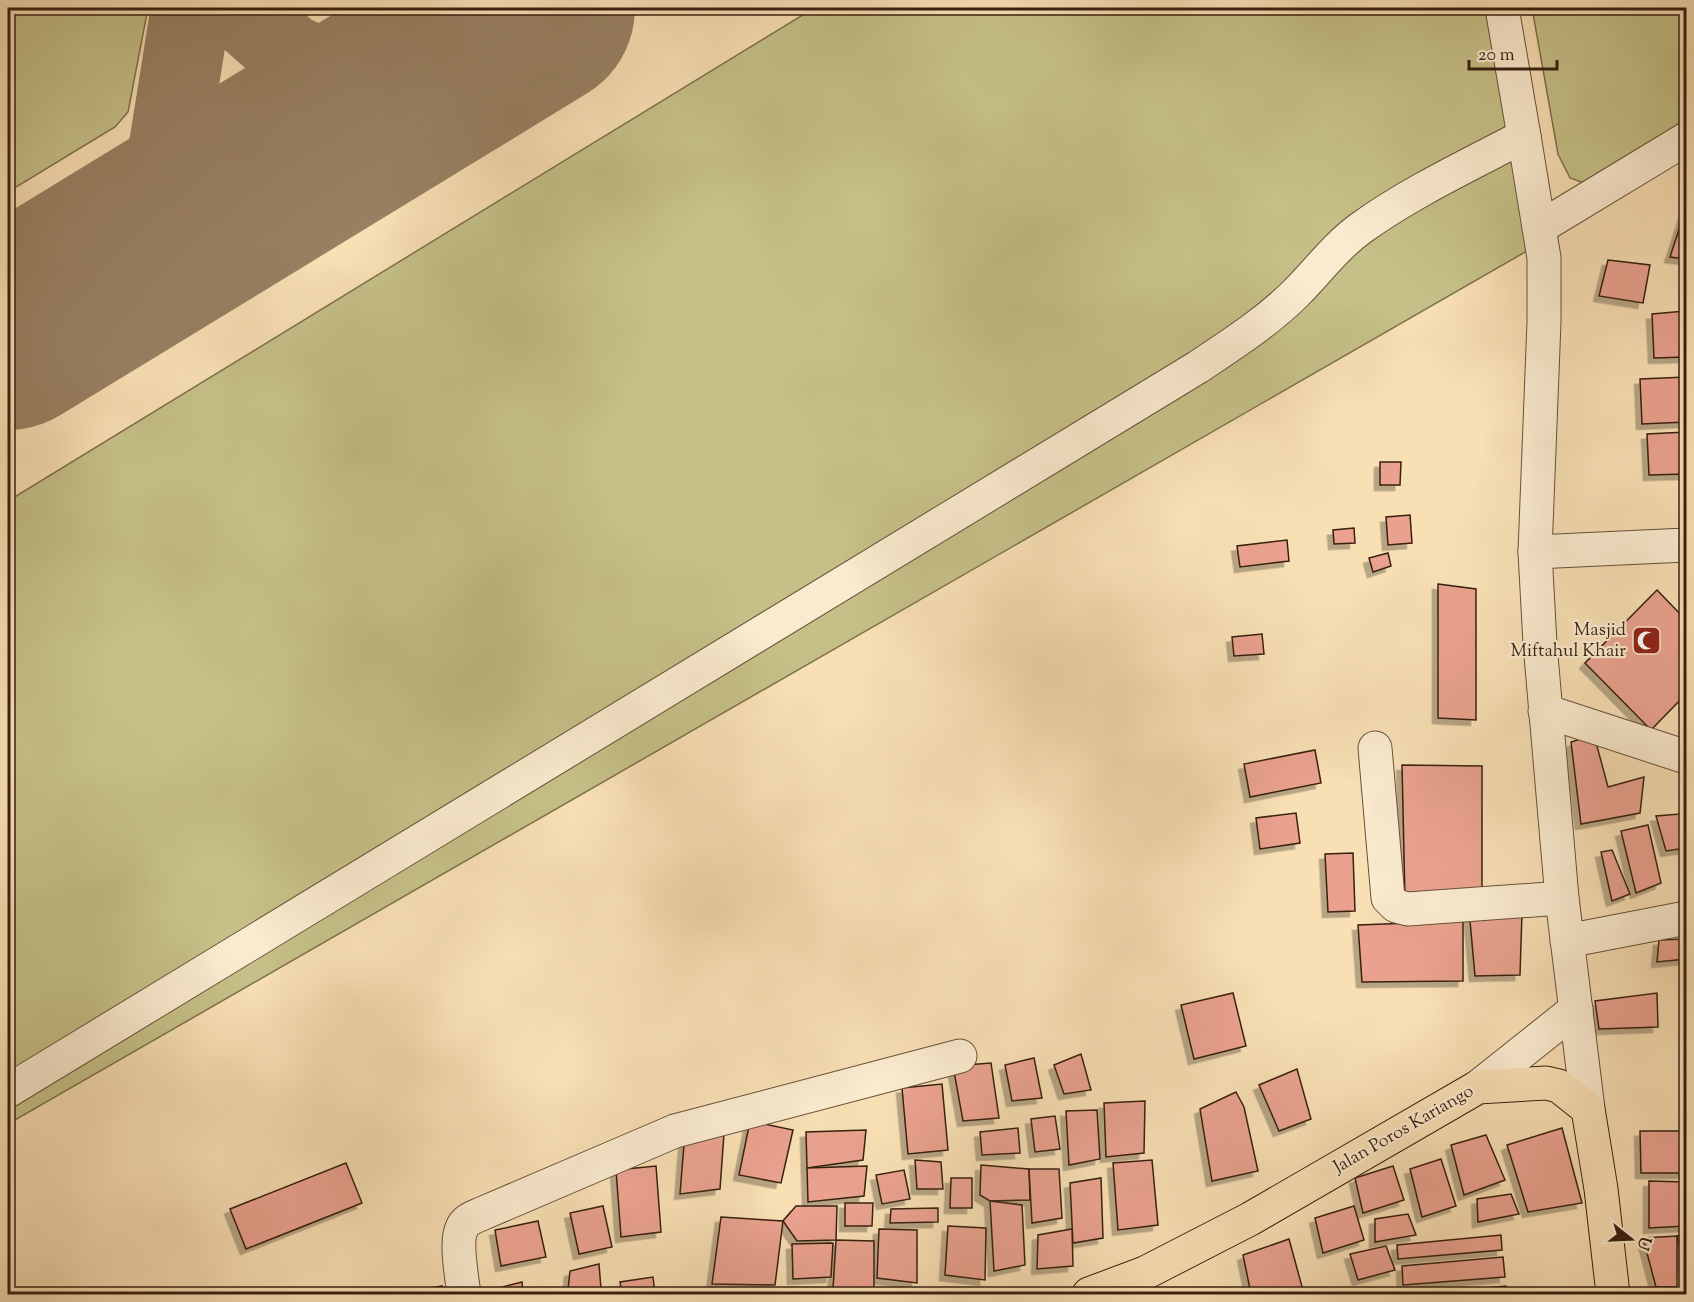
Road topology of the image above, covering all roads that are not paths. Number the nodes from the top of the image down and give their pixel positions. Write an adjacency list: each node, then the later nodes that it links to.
1 (1502, 8): 2 (street)
2 (1524, 136): 4 (street); 16 (street)
3 (1686, 139): 4 (street)
4 (1539, 228): 6 (street)
5 (1686, 545): 6 (street)
6 (1535, 552): 7 (street)
7 (1545, 711): 9 (street); 10 (street)
8 (1375, 747): 10 (street)
9 (1686, 757)
10 (1562, 898): 12 (street)
11 (1686, 918): 12 (street)
12 (1567, 941): 13 (street)
13 (1576, 1009): 15 (street); 17 (street)
14 (960, 1056): 19 (street)
15 (1478, 1087): 17 (main road, Jalan Poros Kariango); 18 (main road, Jalan Poros Kariango)
16 (8, 1090)
17 (1588, 1109): 20 (main road)
18 (1103, 1292)
19 (464, 1294)
20 (1613, 1294)

